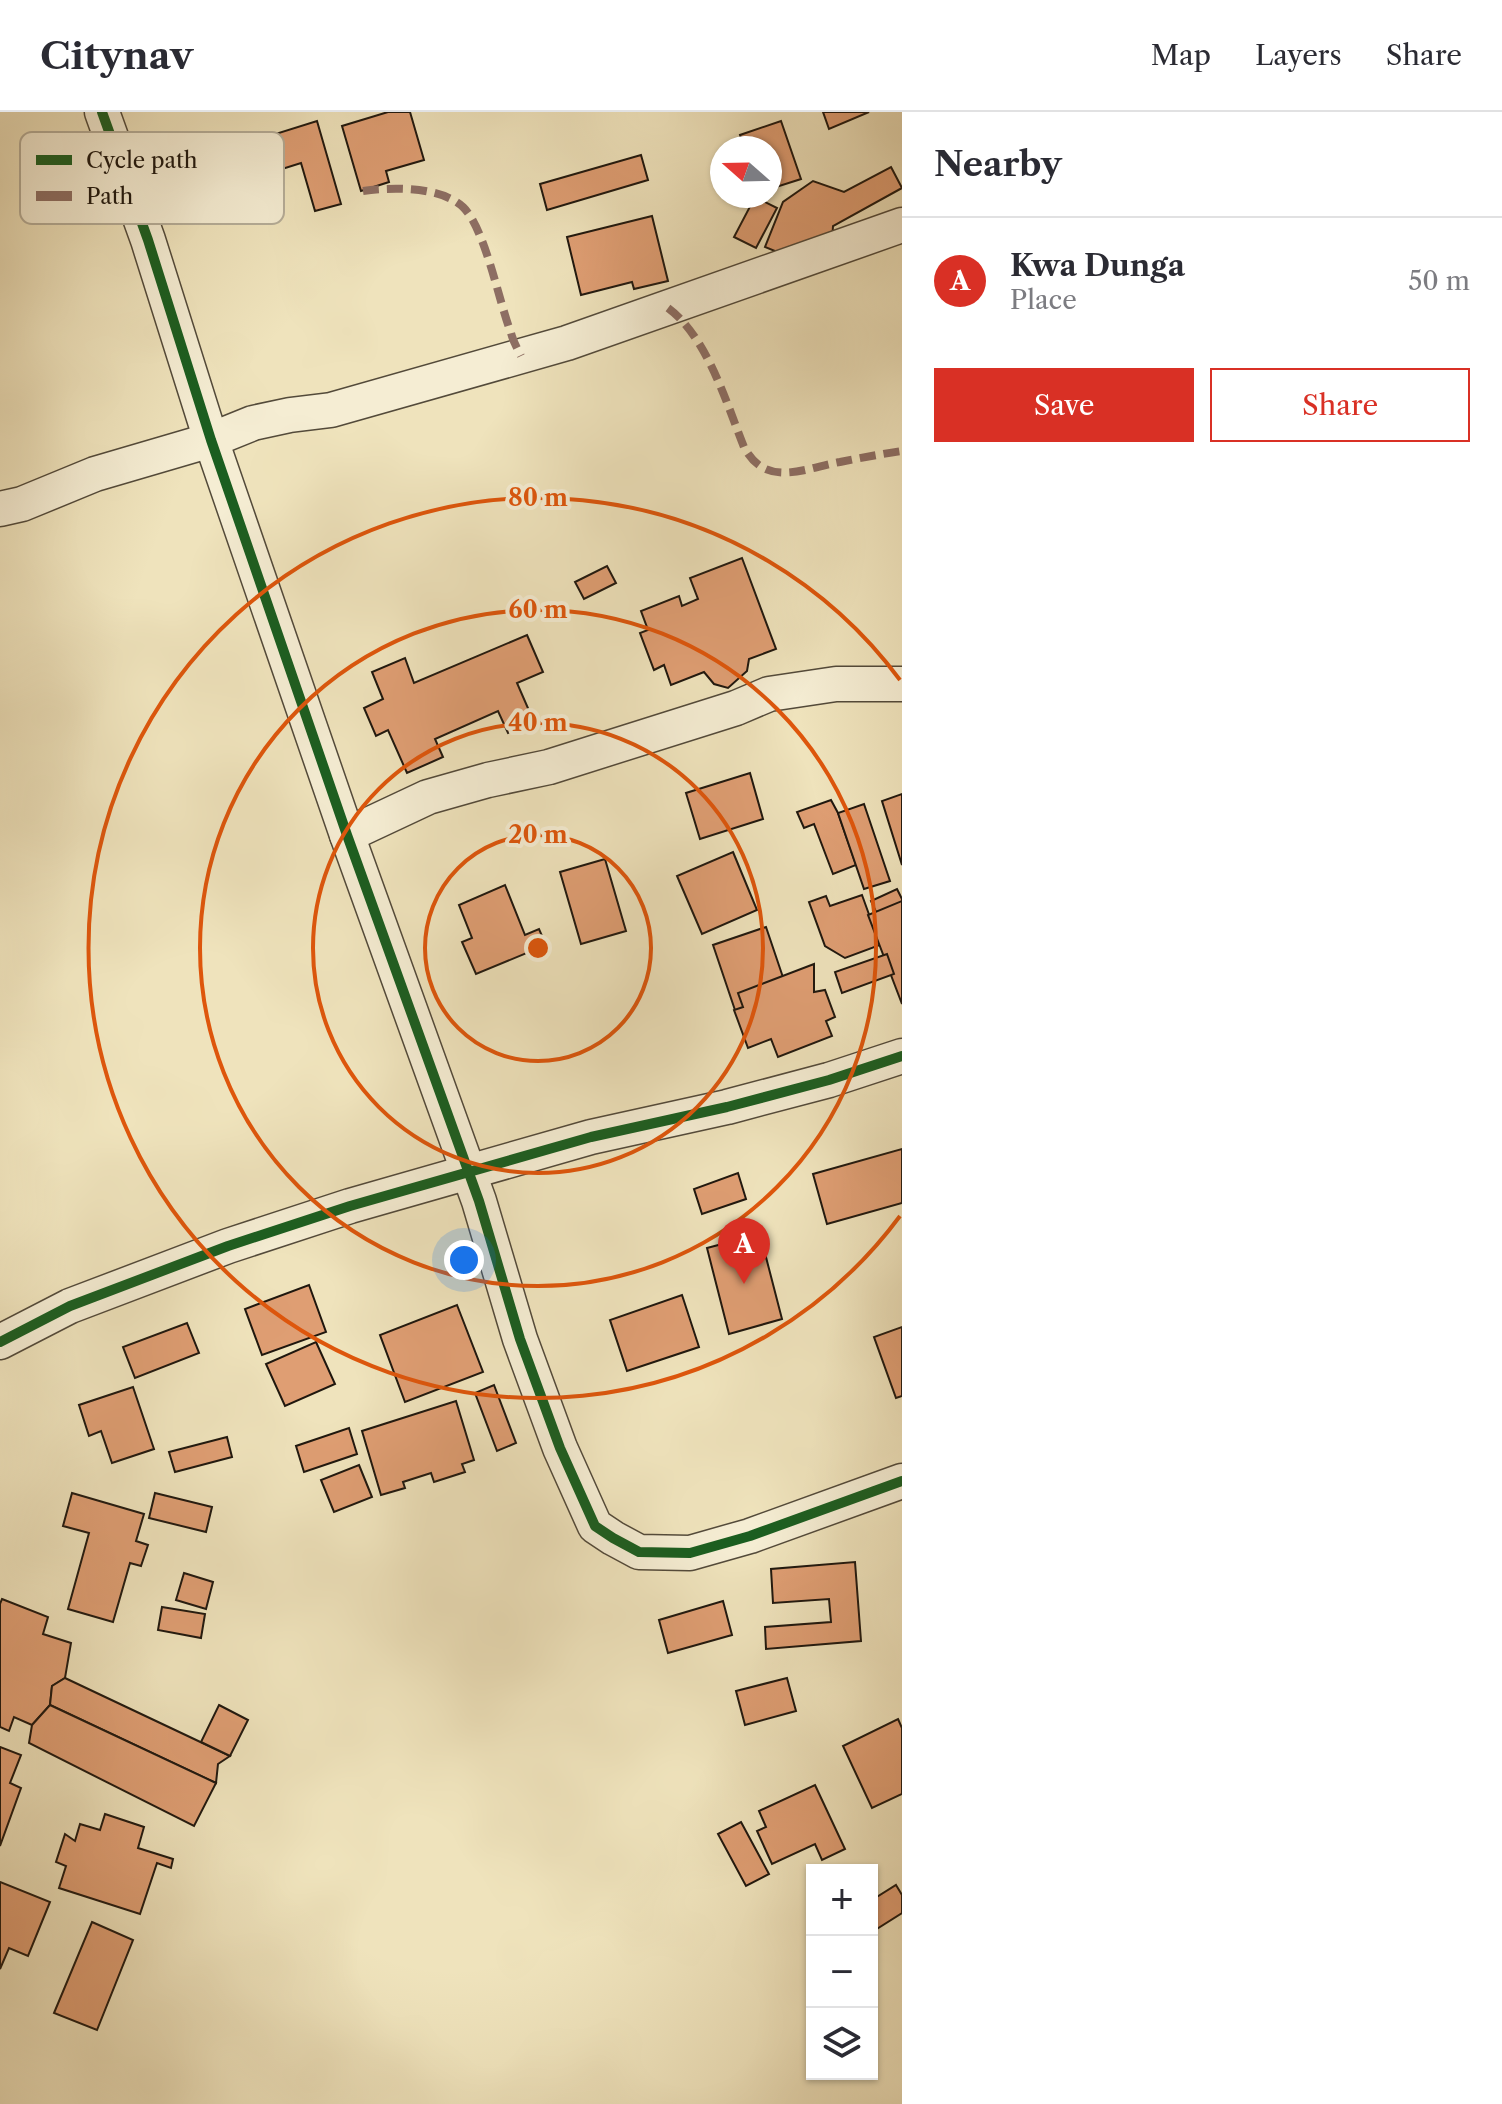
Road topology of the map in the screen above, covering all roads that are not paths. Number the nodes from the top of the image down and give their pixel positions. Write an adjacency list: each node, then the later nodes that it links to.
1 (102, 112): 2 (street)
2 (109, 132)
3 (142, 224): 5 (street)
4 (902, 225): 5 (street)
5 (211, 440): 6 (street); 8 (street)
6 (0, 509)
7 (902, 684): 8 (street)
8 (347, 835): 10 (street)
9 (902, 1056): 10 (street)
10 (469, 1172): 11 (street); 12 (street)
11 (2, 1347)
12 (902, 1481)

